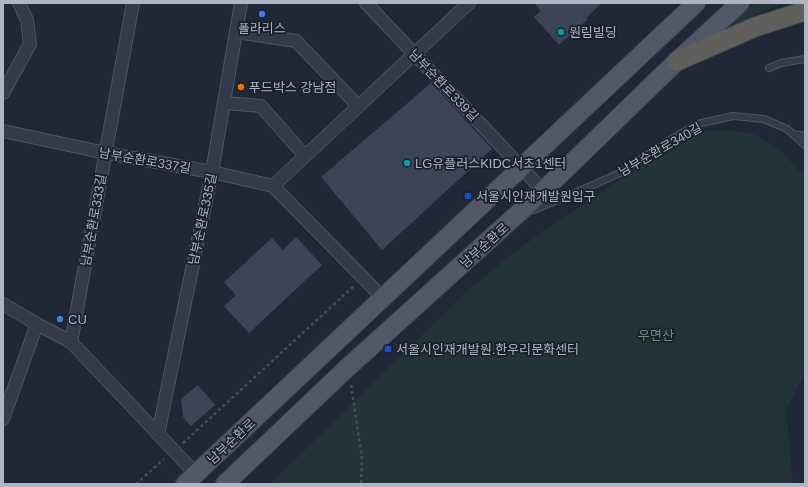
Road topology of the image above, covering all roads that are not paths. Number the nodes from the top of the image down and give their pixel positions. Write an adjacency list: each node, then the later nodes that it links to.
1 (19, 3): 14 (street)
2 (133, 3): 21 (street, 남부순환로333길)
3 (241, 3): 9 (street, 남부순환로335길)
4 (366, 3): 10 (street, 남부순환로339길)
5 (469, 3): 10 (street)
6 (696, 3): 23 (main road, 남부순환로)
7 (740, 3): 12 (main road, 남부순환로)
8 (805, 11): 12 (highway)
9 (236, 32): 15 (street, 남부순환로335길); 16 (street)
10 (414, 53): 16 (street); 23 (street, 남부순환로339길)
11 (805, 59): 13 (lane)
12 (677, 61): 26 (main road, 남부순환로)
13 (769, 68)
14 (3, 93)
15 (224, 103): 22 (street); 24 (street, 남부순환로335길)
16 (358, 106): 22 (street)
17 (3, 131): 21 (street, 남부순환로337길)
18 (793, 134): 19 (lane); 20 (lane, 남부순환로340길); 27 (lane, 남부순환로340길)
19 (805, 136)
20 (805, 145)
21 (106, 153): 24 (street, 남부순환로337길); 31 (street, 남부순환로333길)
22 (305, 156): 25 (street)
23 (522, 168): 26 (street, 남부순환로339길); 28 (main road, 남부순환로)
24 (212, 172): 25 (street, 남부순환로337길); 33 (street, 남부순환로335길)
25 (274, 186): 28 (street)
26 (543, 191): 27 (main road, 남부순환로)
27 (514, 217): 35 (main road, 남부순환로)
28 (383, 298): 34 (main road, 남부순환로)
29 (3, 304): 30 (street)
30 (36, 324): 31 (street); 32 (street)
31 (71, 342): 33 (street)
32 (3, 419)
33 (158, 434): 34 (street)
34 (190, 479)
35 (225, 484)

